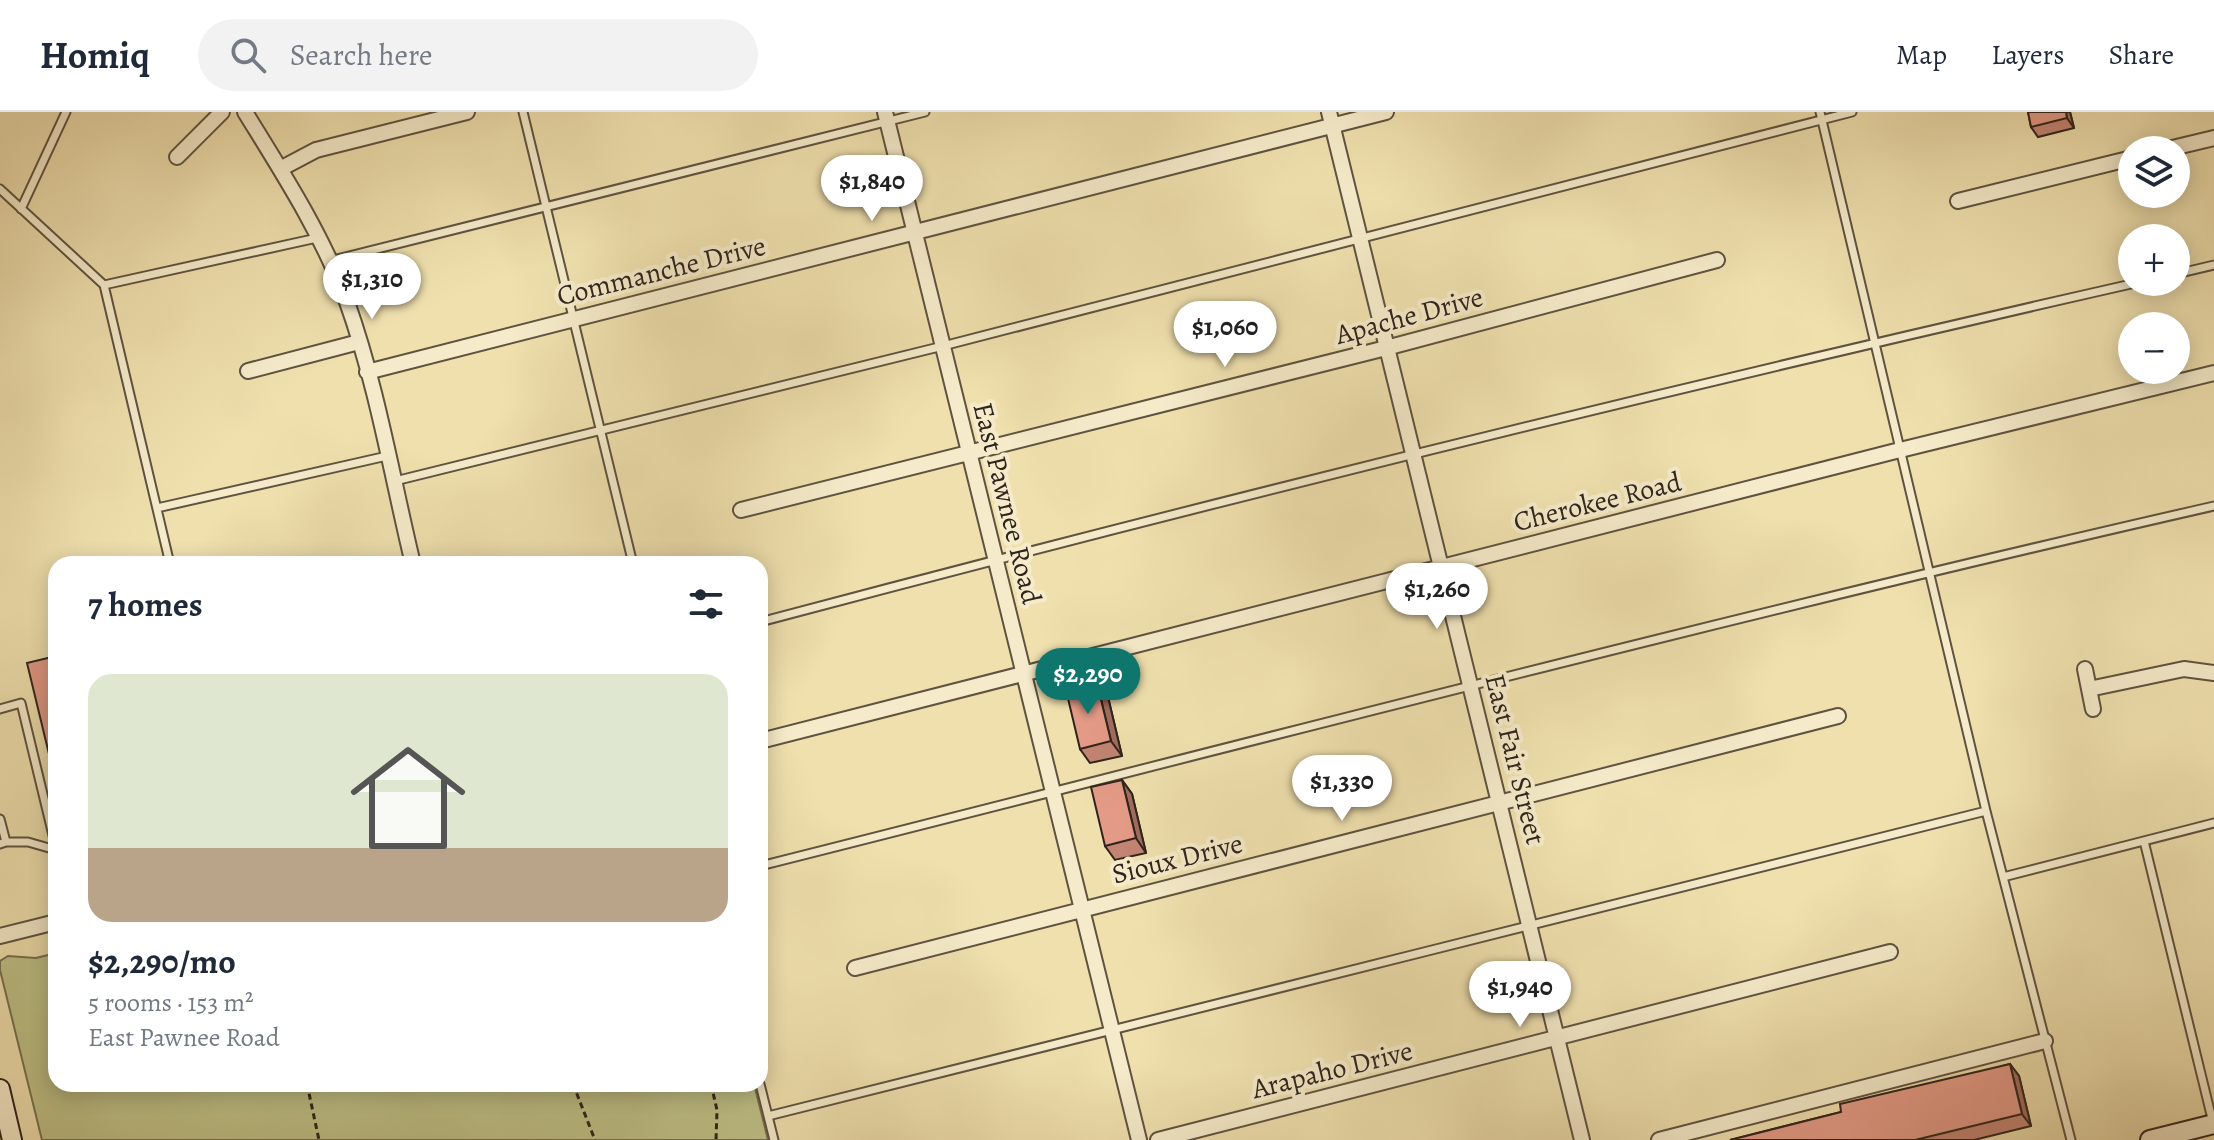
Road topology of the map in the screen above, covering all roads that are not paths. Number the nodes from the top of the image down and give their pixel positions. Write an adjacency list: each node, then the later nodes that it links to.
1 (66, 112): 20 (lane)
2 (222, 112): 14 (street)
3 (245, 112): 16 (street)
4 (467, 112): 16 (street)
5 (523, 112): 19 (lane)
6 (925, 112): 10 (lane)
7 (1386, 112): 11 (street, Commanche Drive)
8 (1852, 112): 9 (lane)
9 (1821, 115): 23 (lane); 32 (lane)
10 (887, 117): 19 (lane); 21 (street, East Pawnee Road)
11 (1331, 119): 21 (street, Commanche Drive); 23 (street, East Fair Street)
12 (2214, 138): 13 (street)
13 (2190, 144)
14 (177, 157)
15 (2118, 161): 18 (street)
16 (280, 169): 22 (street)
17 (0, 189): 20 (lane)
18 (1958, 201)
19 (547, 206): 25 (lane); 30 (lane)
20 (21, 209): 28 (lane)
21 (915, 232): 30 (street, Commanche Drive); 33 (street, East Pawnee Road)
22 (317, 238): 25 (street); 28 (lane)
23 (1360, 238): 33 (lane); 34 (street, East Fair Street)
24 (1717, 260): 34 (street, Apache Drive)
25 (329, 261): 31 (street)
26 (2214, 265): 27 (lane)
27 (2190, 271)
28 (104, 285): 45 (lane)
29 (2118, 287): 32 (lane)
30 (576, 319): 36 (street, Commanche Drive); 38 (lane)
31 (359, 342): 35 (street); 36 (street)
32 (1876, 342): 39 (lane); 41 (lane)
33 (943, 346): 38 (lane); 40 (street, East Pawnee Road)
34 (1386, 348): 40 (street, Apache Drive); 41 (street, East Fair Street)
35 (248, 371)
36 (367, 372): 42 (street)
37 (2214, 373): 39 (street, Cherokee Road)
38 (602, 430): 43 (lane); 49 (lane)
39 (1902, 450): 51 (street, Cherokee Road); 52 (lane)
40 (970, 453): 46 (street, Apache Drive); 50 (street, East Pawnee Road)
41 (1413, 455): 50 (lane); 51 (street, East Fair Street)
42 (387, 456): 43 (street); 45 (lane)
43 (393, 481): 48 (street)
44 (2214, 506): 52 (lane)
45 (157, 508): 47 (lane)
46 (741, 510)
47 (168, 556)
48 (411, 556)
49 (631, 556)
50 (995, 560): 53 (lane); 56 (street, East Pawnee Road)
51 (1441, 568): 56 (street, Cherokee Road); 57 (street, East Fair Street)
52 (1930, 571): 57 (lane); 65 (lane)
53 (768, 620)
54 (2085, 669): 58 (street)
55 (2214, 673): 58 (street)
56 (1023, 674): 62 (street, Cherokee Road); 63 (street, East Pawnee Road)
57 (1470, 684): 63 (lane); 64 (street, East Fair Street)
58 (2089, 689): 60 (street)
59 (0, 709): 66 (lane)
60 (2093, 709)
61 (1838, 716): 64 (street, Sioux Drive)
62 (768, 739)
63 (1052, 792): 72 (lane); 74 (street, East Pawnee Road)
64 (1500, 802): 74 (street, Sioux Drive); 75 (street, East Fair Street)
65 (1986, 811): 73 (lane); 75 (lane)
66 (48, 816)
67 (0, 819): 70 (lane)
68 (2214, 823): 69 (lane)
69 (2144, 841): 73 (lane); 87 (lane)
70 (3, 843): 71 (lane)
71 (48, 847)
72 (768, 864)
73 (2003, 877): 82 (lane)
74 (1081, 910): 79 (street, Sioux Drive); 80 (street, East Pawnee Road)
75 (1530, 923): 80 (lane); 81 (street, East Fair Street)
76 (48, 924): 77 (street)
77 (0, 936)
78 (1890, 952): 81 (street, Arapaho Drive)
79 (855, 968)
80 (1112, 1032): 86 (lane); 90 (street, East Pawnee Road)
81 (1558, 1039): 91 (street, Arapaho Drive); 92 (street, East Fair Street)
82 (2045, 1041): 93 (street); 94 (lane)
83 (0, 1089): 85 (main road)
84 (762, 1092): 86 (lane)
85 (3, 1116): 88 (main road)
86 (768, 1116): 89 (lane)
87 (2214, 1124): 95 (main road)
88 (12, 1140)
89 (774, 1140)
90 (1139, 1140)
91 (1158, 1140)
92 (1582, 1140)
93 (1659, 1140)
94 (2071, 1140)
95 (2150, 1140)

